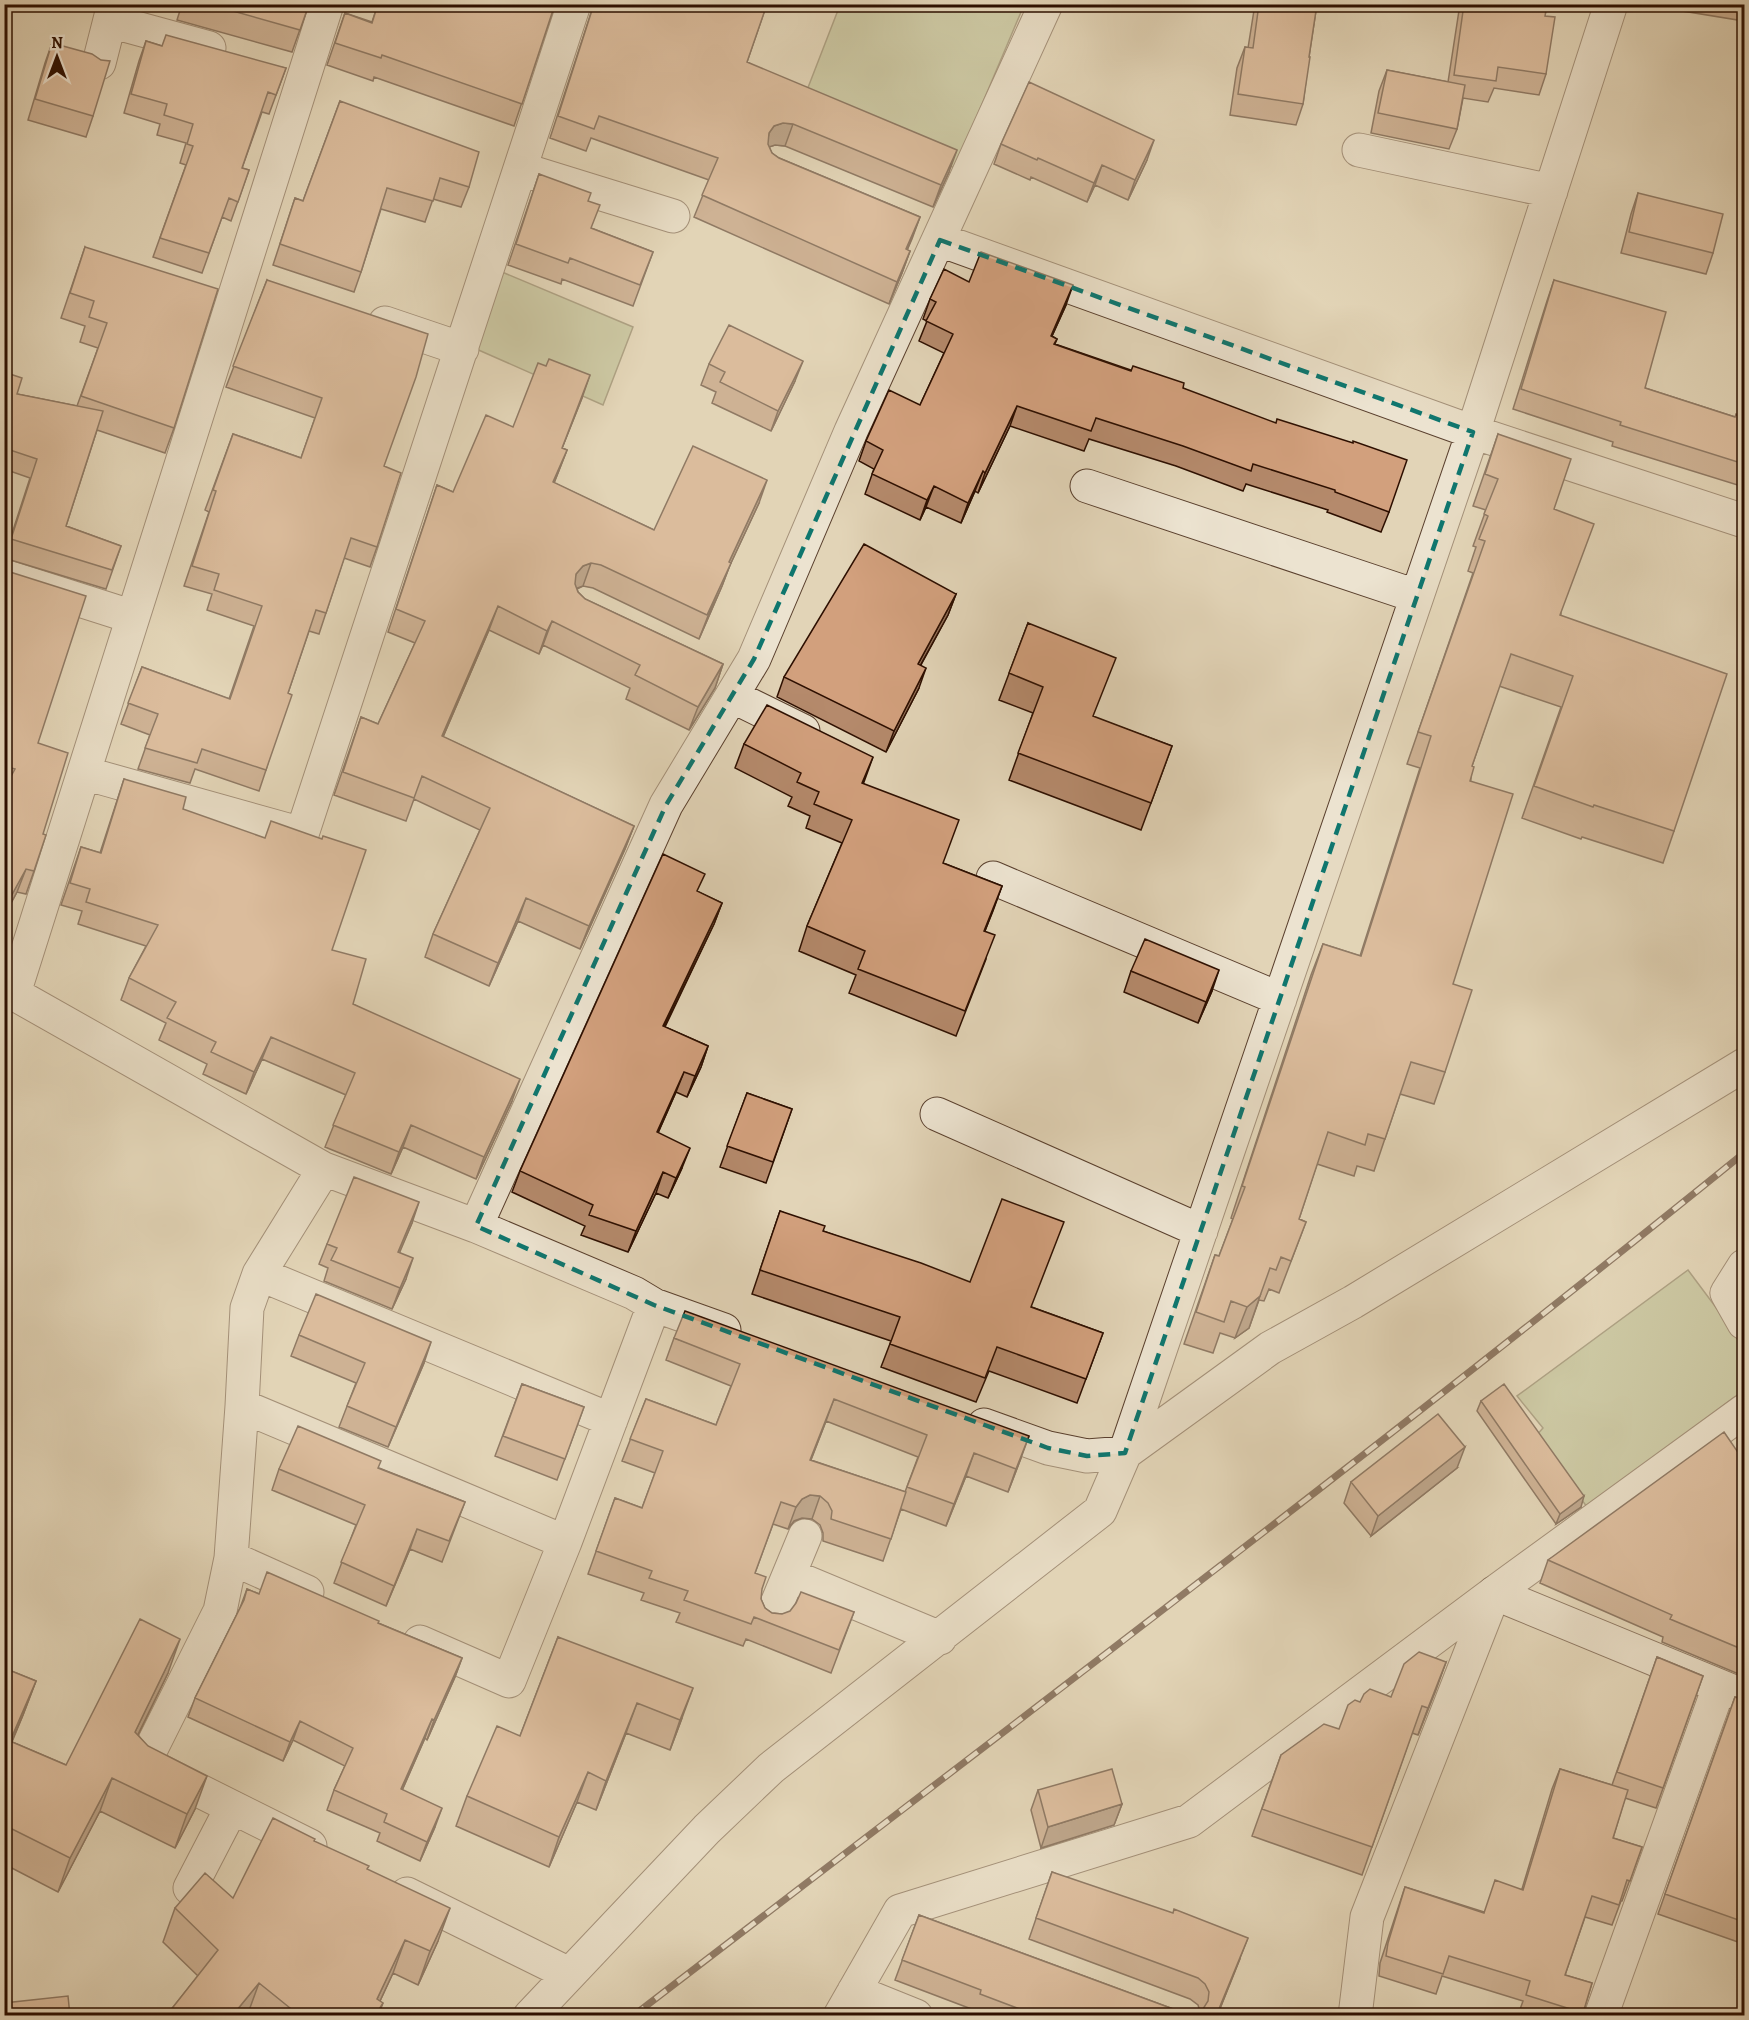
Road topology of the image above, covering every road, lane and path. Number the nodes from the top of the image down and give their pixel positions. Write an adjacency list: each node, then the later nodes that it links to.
1 (327, 4): 15 (street)
2 (574, 4): 9 (street)
3 (1046, 4): 13 (street)
4 (1611, 4): 10 (street)
5 (112, 13): 6 (street); 7 (street)
6 (236, 56)
7 (99, 63)
8 (1359, 150): 10 (street)
9 (521, 170): 11 (street); 18 (street)
10 (1551, 191): 19 (street)
11 (673, 216)
12 (910, 218): 13 (street)
13 (942, 236): 19 (street); 26 (street)
14 (275, 285): 15 (street)
15 (237, 288): 16 (street); 24 (street)
16 (201, 292)
17 (352, 311): 18 (street)
18 (462, 349): 28 (street)
19 (1473, 432): 21 (street); 23 (street)
20 (1087, 486): 23 (street)
21 (1744, 520)
22 (4, 576): 24 (street)
23 (1416, 596): 31 (street)
24 (133, 617): 28 (street)
25 (710, 665): 26 (street)
26 (737, 688): 27 (street); 35 (street)
27 (827, 743)
28 (84, 774): 30 (street)
29 (993, 878): 31 (street)
30 (9, 991): 34 (street)
31 (1280, 999): 36 (street)
32 (1744, 1065): 46 (street)
33 (937, 1114): 36 (street)
34 (324, 1169): 35 (street); 38 (street)
35 (476, 1226): 39 (street)
36 (1201, 1231): 46 (street)
37 (1744, 1266): 40 (street)
38 (259, 1274): 42 (street); 45 (street)
39 (654, 1305): 41 (street); 45 (street)
40 (1744, 1323)
41 (756, 1341)
42 (242, 1406): 48 (street); 49 (street)
43 (1744, 1411): 51 (street)
44 (958, 1415): 46 (street)
45 (611, 1420): 48 (street)
46 (1125, 1453): 55 (street)
47 (805, 1536): 50 (street)
48 (565, 1542): 54 (street)
49 (231, 1558): 52 (street); 57 (street)
50 (789, 1575): 53 (street); 55 (street)
51 (1494, 1593): 56 (street); 61 (street); 67 (street)
52 (338, 1605)
53 (771, 1618)
54 (391, 1629)
55 (940, 1638): 63 (street)
56 (1732, 1692): 68 (street)
57 (232, 1807): 58 (street); 60 (street)
58 (337, 1859)
59 (380, 1880): 63 (street)
60 (190, 1888)
61 (900, 1911): 62 (street); 64 (street)
62 (944, 1928)
63 (569, 1974): 65 (street)
64 (847, 2003): 66 (street)
65 (530, 2016)
66 (916, 2016)
67 (1355, 2016)
68 (1601, 2016)

